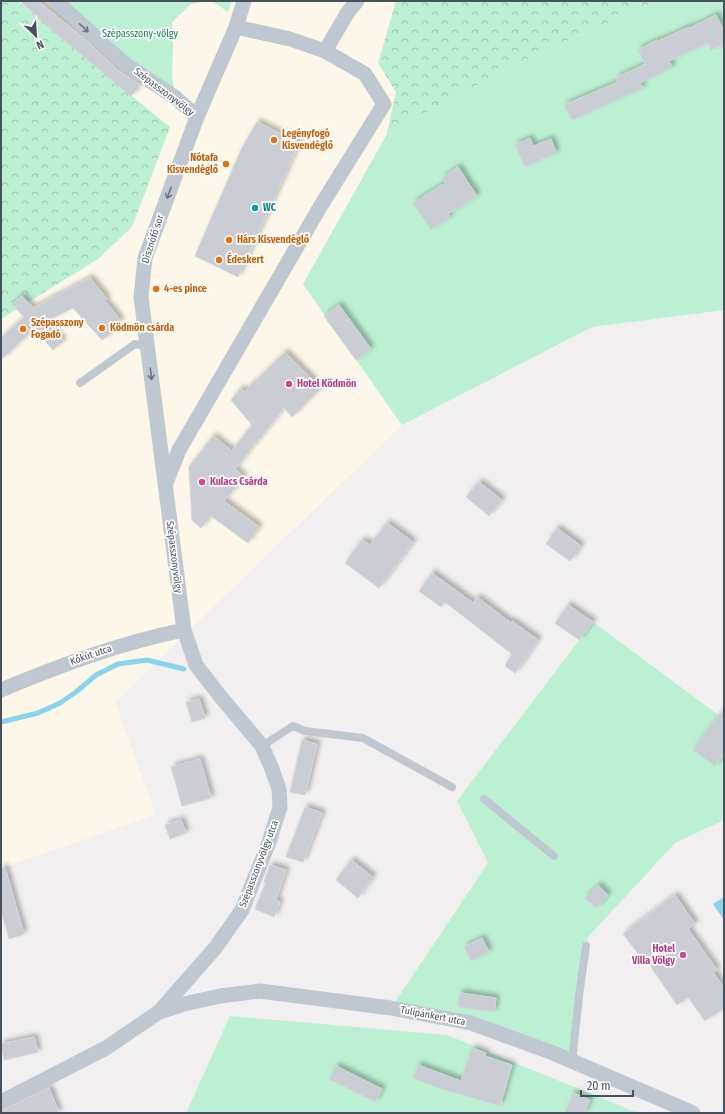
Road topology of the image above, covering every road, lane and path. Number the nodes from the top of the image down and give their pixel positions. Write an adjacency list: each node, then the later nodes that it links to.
1 (56, 1): 6 (street, Szépasszonyvölgy, one-way to 6)
2 (244, 1): 4 (street, Szépasszonyvölgy)
3 (357, 1): 5 (street)
4 (236, 27): 5 (street); 6 (street, Szépasszonyvölgy)
5 (325, 51): 9 (street)
6 (197, 117): 7 (street, Disznófő sor, one-way to 7)
7 (148, 347): 8 (lane); 9 (street, Disznófő sor, one-way to 9)
8 (80, 383)
9 (165, 484): 10 (street, Szépasszonyvölgy)
10 (184, 630): 11 (street, Kőkút utca); 12 (street, Szépasszonyvölgy utca)
11 (1, 690)
12 (262, 746): 13 (lane); 17 (street, Szépasszonyvölgy utca)
13 (452, 787)
14 (484, 799): 15 (lane)
15 (554, 856)
16 (586, 946): 18 (lane)
17 (159, 1012): 18 (street, Tulipánkert utca); 19 (street, Szépasszonyvölgy utca)
18 (572, 1061): 20 (street, Tulipánkert utca)
19 (1, 1102)
20 (693, 1113)

